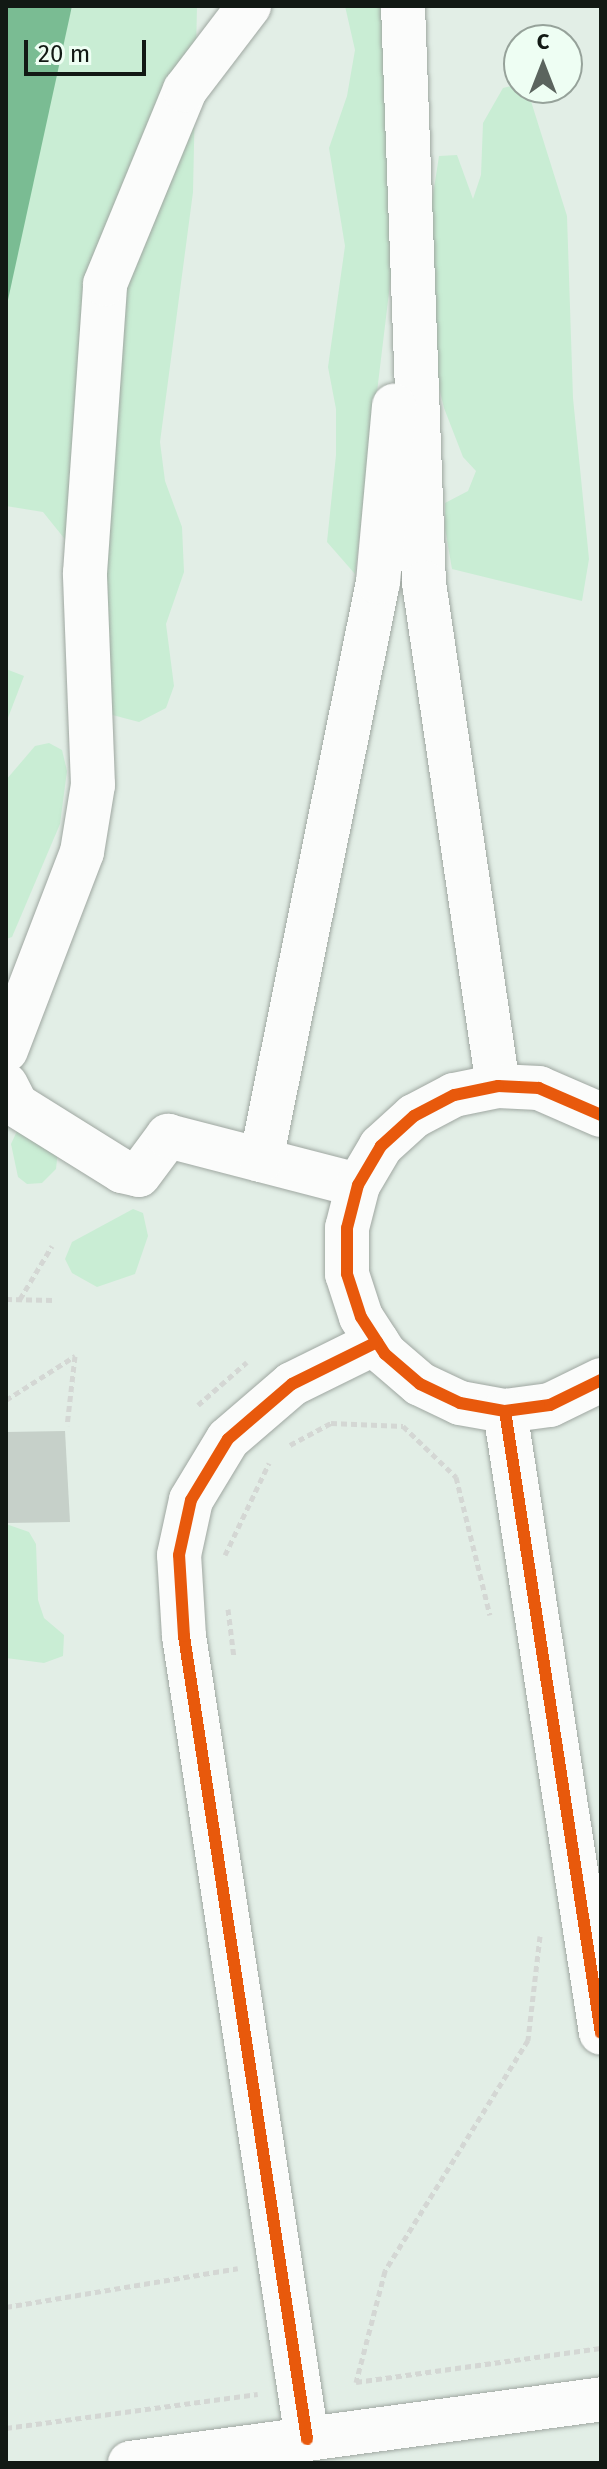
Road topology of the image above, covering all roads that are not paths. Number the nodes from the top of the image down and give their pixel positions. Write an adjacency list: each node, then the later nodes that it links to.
1 (249, 6): 4 (street)
2 (403, 6): 3 (street)
3 (411, 227): 6 (street); 8 (street)
4 (6, 1050)
5 (6, 1085): 8 (street)
6 (498, 1086): 7 (street); 9 (street)
7 (601, 1115)
8 (261, 1160): 9 (street)
9 (358, 1185): 10 (street)
10 (377, 1342): 12 (street); 15 (street)
11 (601, 1380): 12 (street)
12 (505, 1411): 13 (street)
13 (601, 2033)
14 (601, 2399): 15 (street)
15 (307, 2439): 16 (street)
16 (130, 2463)

